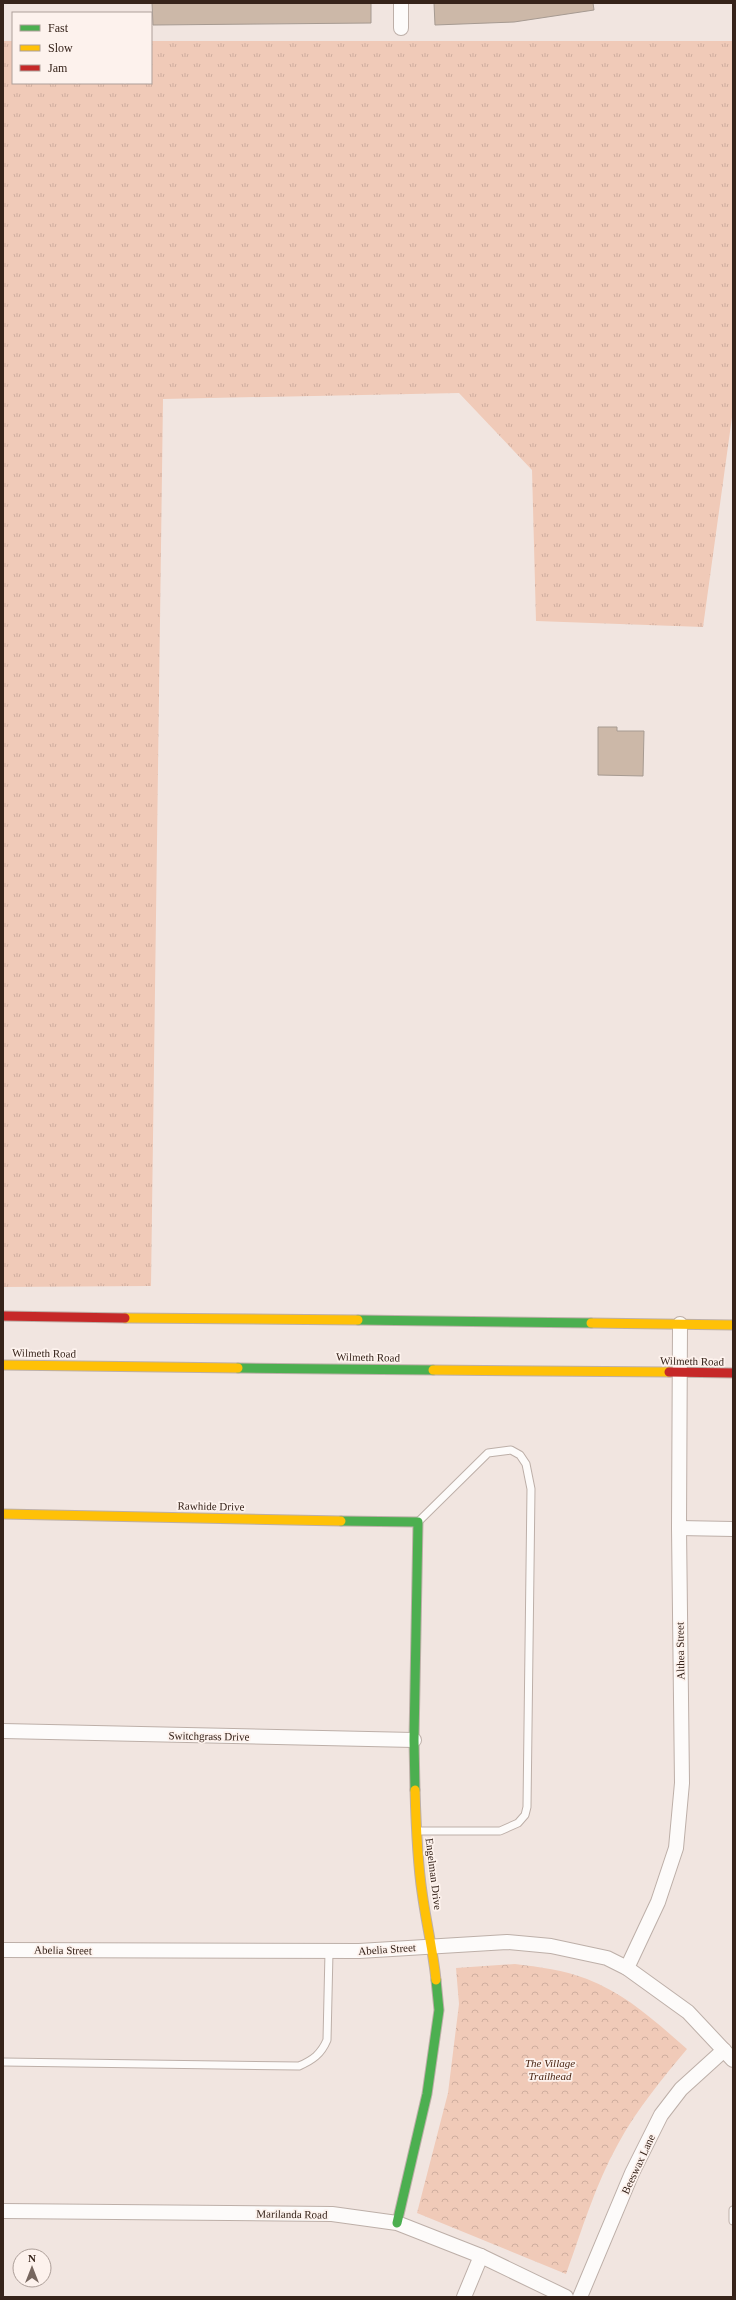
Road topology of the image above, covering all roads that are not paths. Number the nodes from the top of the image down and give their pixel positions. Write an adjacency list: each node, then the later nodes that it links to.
1 (401, 3): 2 (street)
2 (401, 28)
3 (3, 1316): 4 (street)
4 (680, 1324): 5 (street); 7 (street, Althea Street)
5 (733, 1325)
6 (3, 1365): 7 (street, Wilmeth Road)
7 (680, 1373): 8 (street, Wilmeth Road); 11 (street, Althea Street)
8 (733, 1373)
9 (3, 1514): 10 (street, Rawhide Drive)
10 (418, 1522): 14 (street, Engelman Drive); 15 (lane)
11 (679, 1528): 12 (street); 19 (street, Althea Street)
12 (733, 1529)
13 (3, 1731): 14 (street, Switchgrass Drive)
14 (414, 1740): 15 (street, Engelman Drive)
15 (416, 1831): 16 (street, Engelman Drive)
16 (432, 1946): 18 (street, Abelia Street); 19 (street, Abelia Street); 25 (street, Engelman Drive)
17 (3, 1950): 18 (street, Abelia Street)
18 (329, 1952): 21 (lane)
19 (627, 1968): 20 (street, Abelia Street)
20 (729, 2055): 29 (street, Beeswax Lane)
21 (3, 2062)
22 (733, 2210): 24 (lane)
23 (3, 2211): 25 (street, Marilanda Road)
24 (733, 2221)
25 (397, 2223): 26 (street, Marilanda Road)
26 (481, 2256): 27 (street); 28 (street, Marilanda Road)
27 (464, 2297)
28 (566, 2297)
29 (580, 2297)

